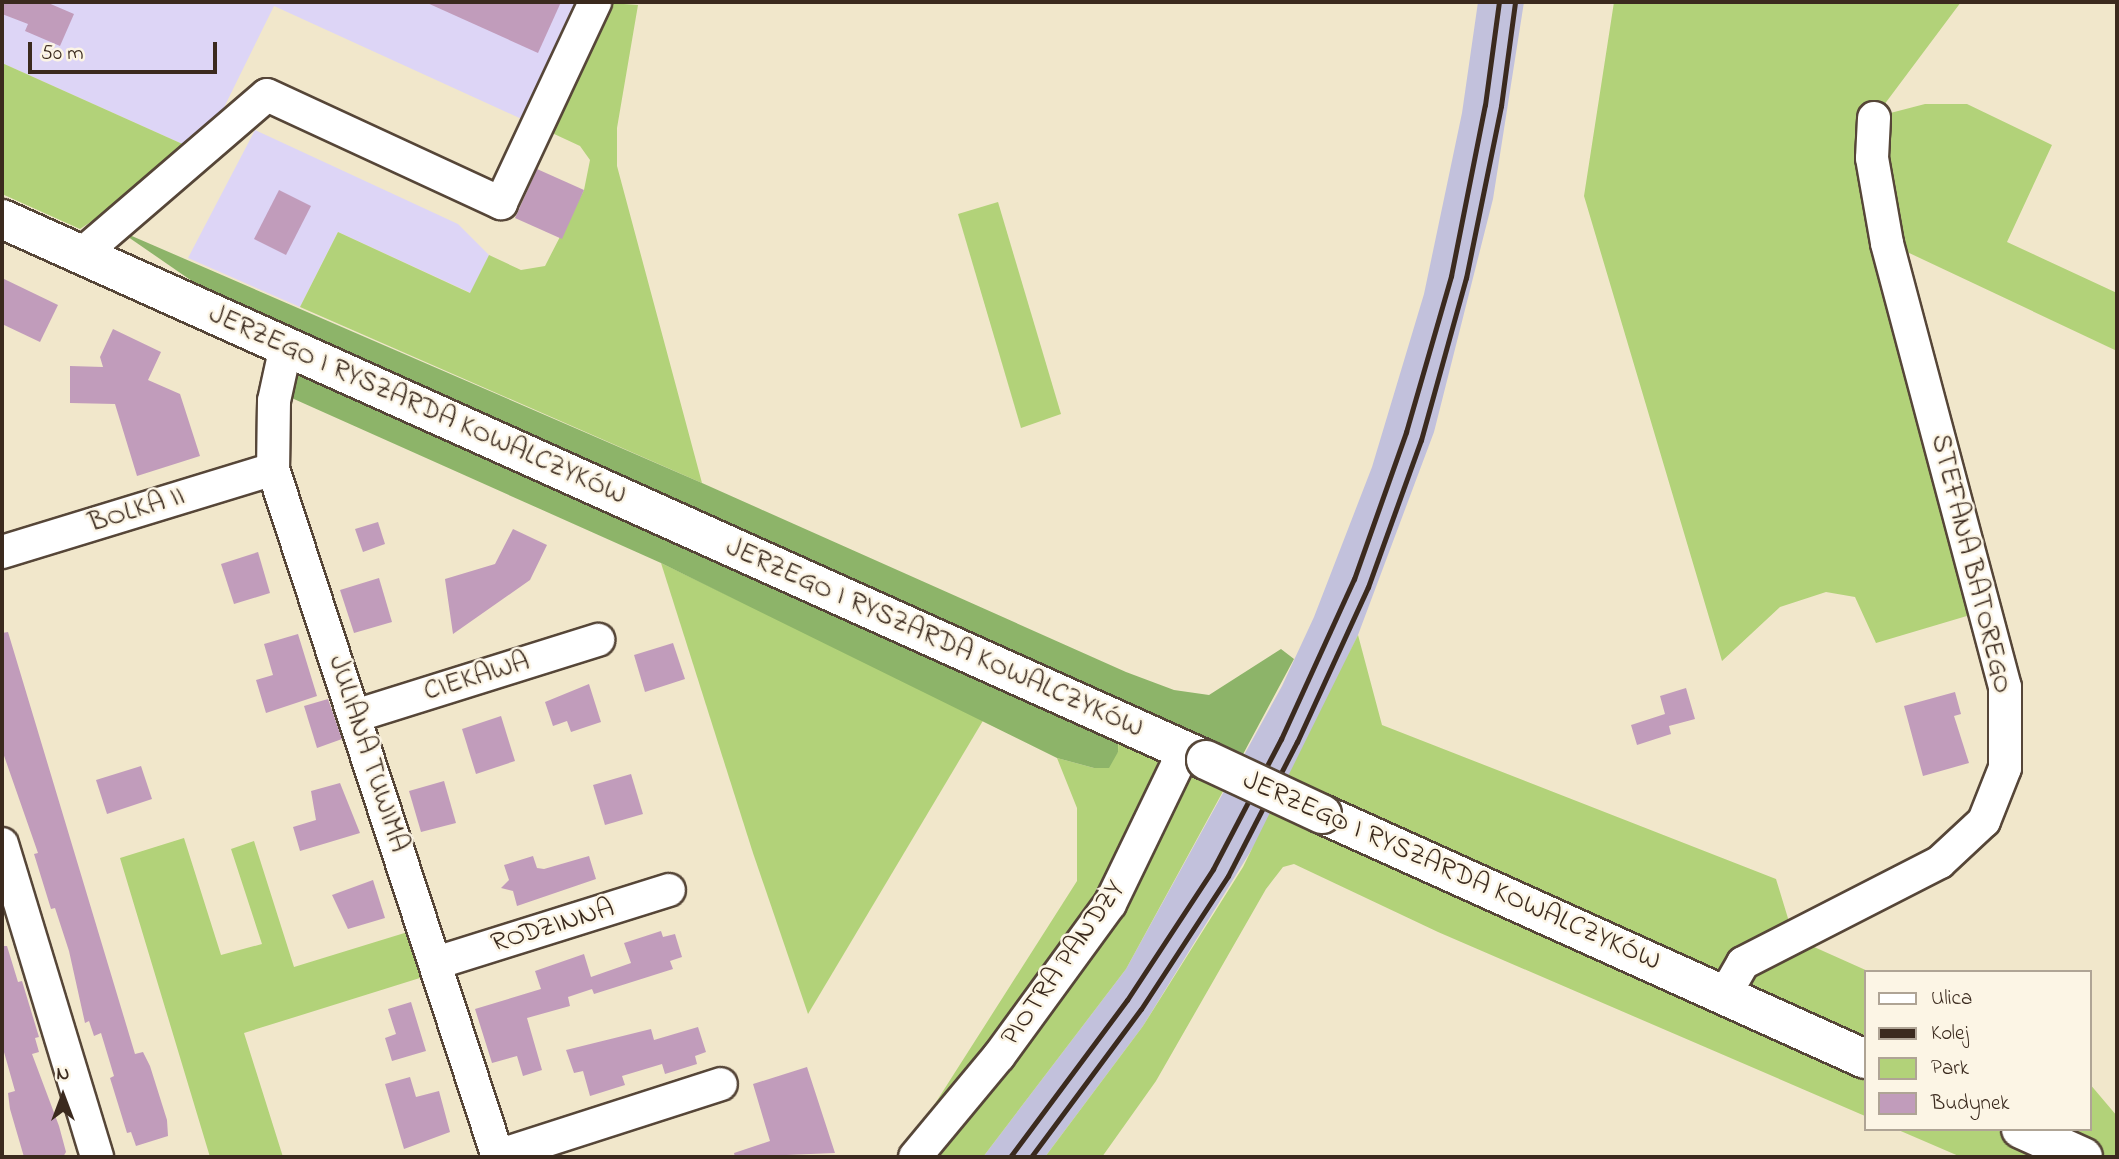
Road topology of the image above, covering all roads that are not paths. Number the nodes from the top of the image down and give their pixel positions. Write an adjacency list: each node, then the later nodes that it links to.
1 (594, 2): 4 (street)
2 (1874, 118): 14 (street, STEFANA BATOREGO)
3 (2, 219): 4 (main road, JERZEGO I RYSZARDA KOWALCZYKÓW)
4 (81, 255): 5 (main road, JERZEGO I RYSZARDA KOWALCZYKÓW)
5 (286, 346): 6 (street, JULIANA TUWIMA); 10 (main road, JERZEGO I RYSZARDA KOWALCZYKÓW)
6 (273, 469): 7 (street, BOLKA II); 9 (street, JULIANA TUWIMA)
7 (2, 552)
8 (598, 640): 9 (street, CIEKAWA)
9 (355, 716): 13 (street, JULIANA TUWIMA)
10 (1195, 756): 14 (main road, JERZEGO I RYSZARDA KOWALCZYKÓW, bridge); 20 (street, PIOTRA PANDZY)
11 (2, 844): 18 (street)
12 (669, 890): 13 (street, RODZINNA)
13 (436, 963): 19 (street, JULIANA TUWIMA)
14 (1724, 996): 15 (main road, JERZEGO I RYSZARDA KOWALCZYKÓW)
15 (1864, 1059)
16 (721, 1084): 19 (street)
17 (2025, 1131): 21 (main road)
18 (97, 1157)
19 (498, 1157)
20 (915, 1157)
21 (2083, 1157)

